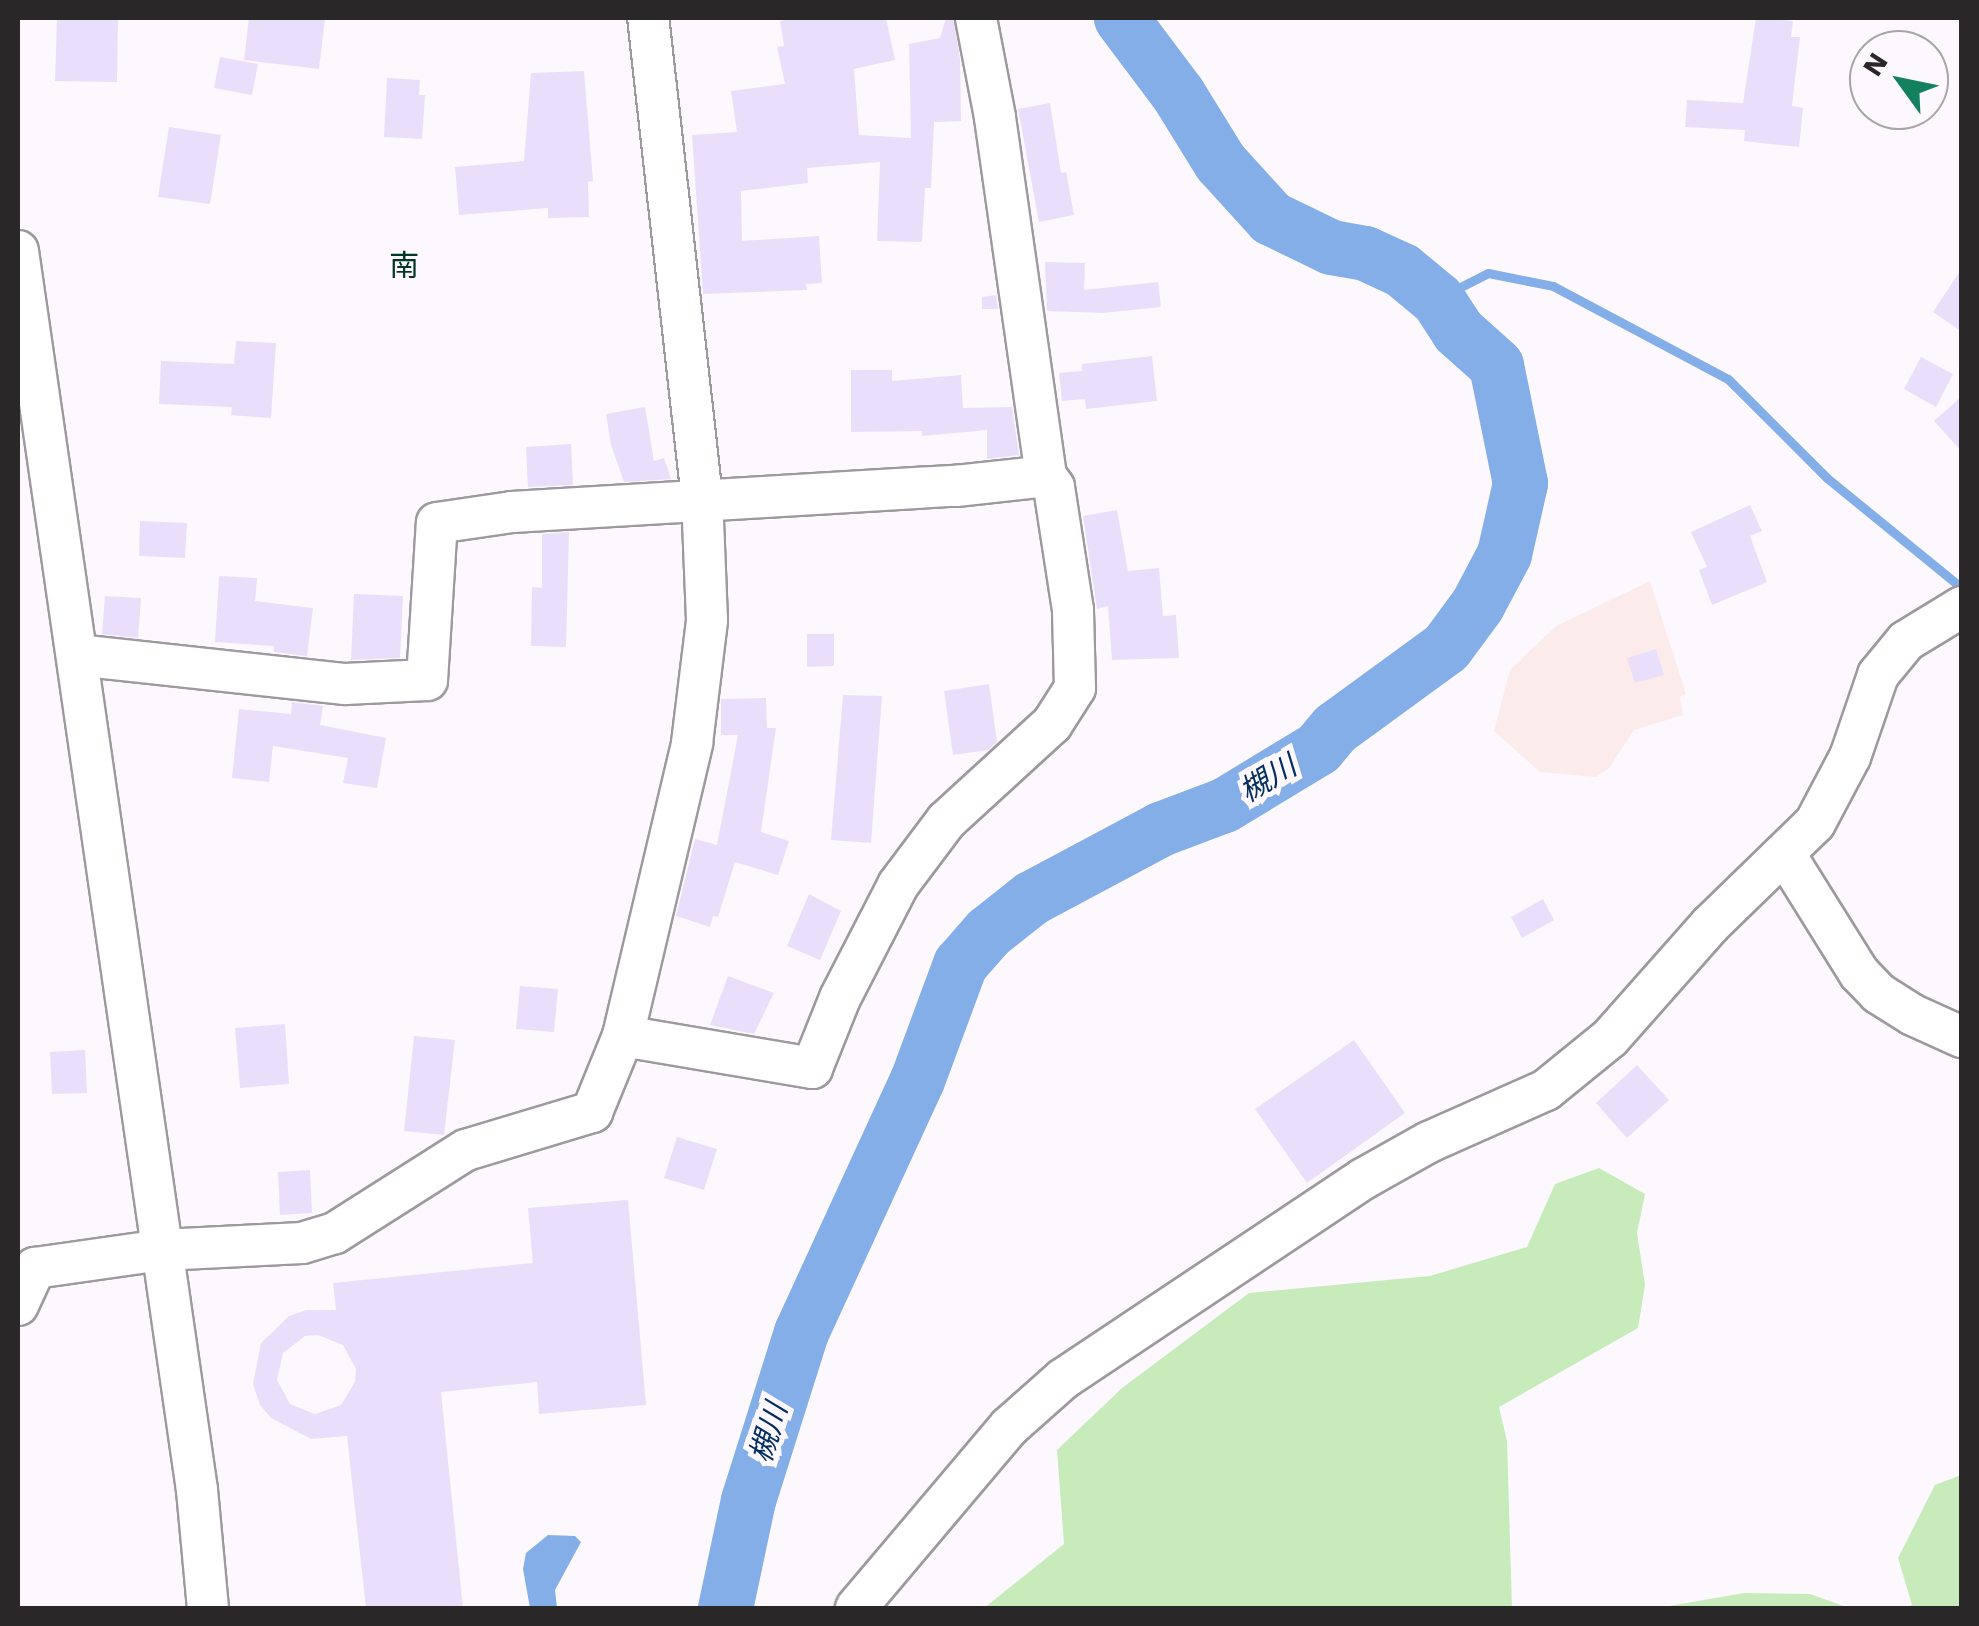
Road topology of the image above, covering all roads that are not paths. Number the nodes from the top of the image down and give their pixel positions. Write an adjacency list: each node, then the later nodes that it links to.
1 (648, 18): 5 (street)
2 (976, 18): 4 (street)
3 (18, 251): 7 (street)
4 (1046, 476): 5 (street); 9 (street)
5 (702, 498): 7 (street); 9 (street)
6 (1962, 607): 8 (street)
7 (76, 655): 11 (street)
8 (1786, 856): 10 (street); 14 (street)
9 (623, 1036): 11 (street)
10 (1962, 1037)
11 (162, 1250): 12 (street); 13 (street)
12 (18, 1305)
13 (208, 1608)
14 (856, 1608)

